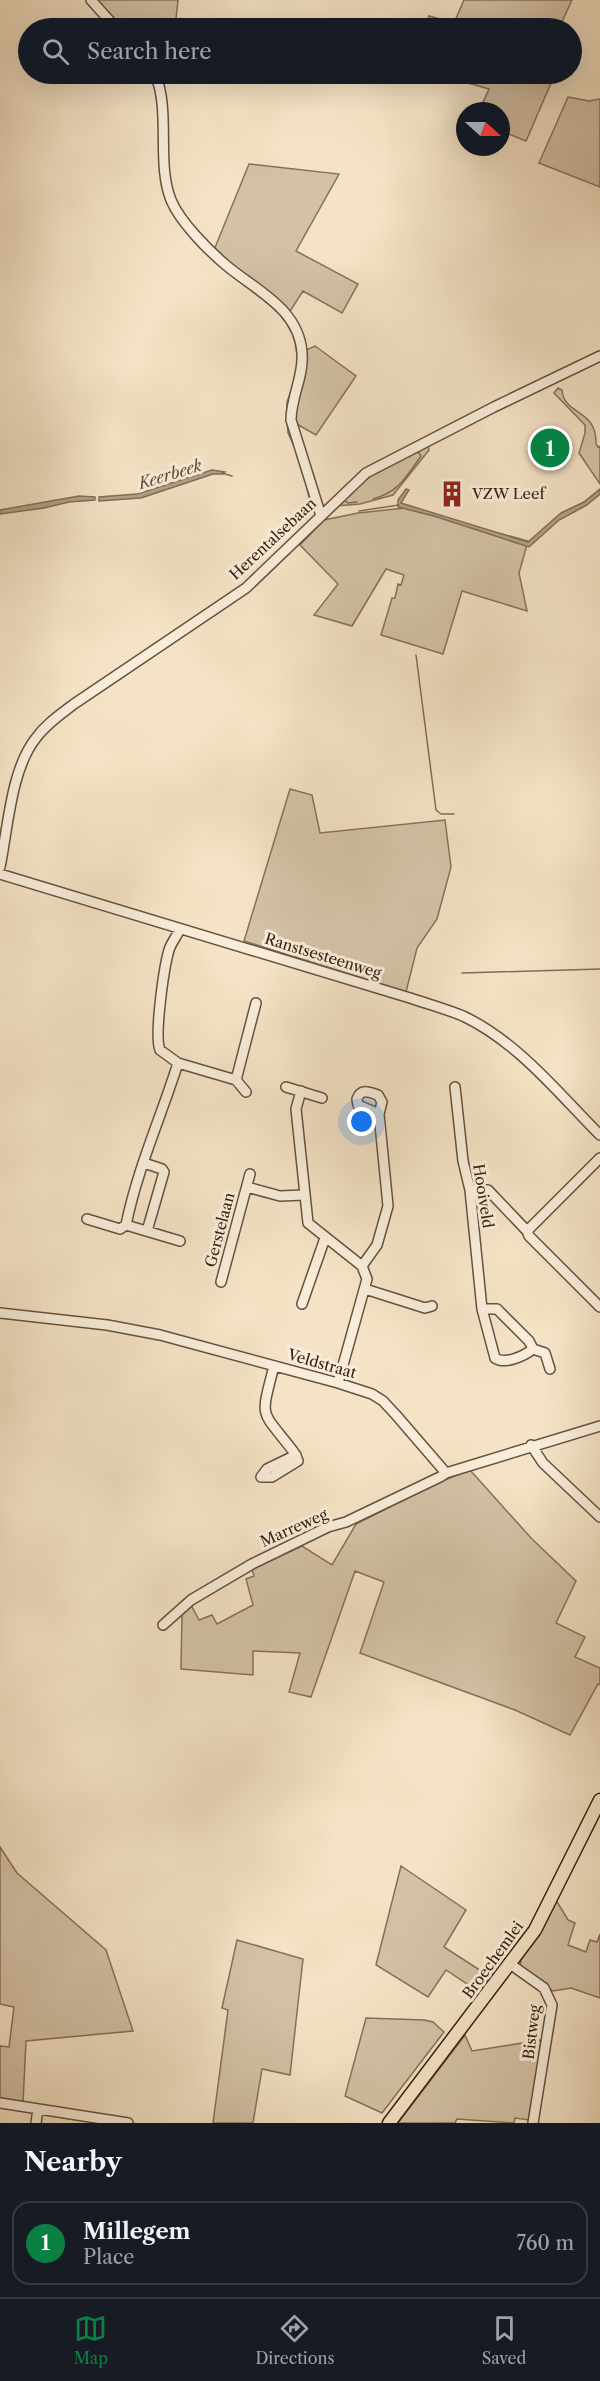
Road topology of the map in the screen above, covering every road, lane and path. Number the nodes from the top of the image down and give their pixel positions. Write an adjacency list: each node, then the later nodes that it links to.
1 (91, 0): 2 (street)
2 (107, 18)
3 (158, 84): 5 (street)
4 (600, 356): 5 (street, Herentalsebaan)
5 (321, 516): 6 (street, Herentalsebaan)
6 (0, 867)
7 (0, 874): 8 (street, Ranstsesteenweg)
8 (176, 927): 10 (street); 18 (street, Ranstsesteenweg)
9 (256, 1003): 11 (street)
10 (178, 1063): 11 (street); 20 (street)
11 (236, 1080): 15 (street)
12 (286, 1087): 14 (street)
13 (455, 1087): 23 (street, Hooiveld)
14 (301, 1091): 16 (street); 24 (street)
15 (246, 1092)
16 (322, 1098)
17 (379, 1114): 31 (street)
18 (600, 1135)
19 (600, 1158): 28 (street)
20 (144, 1163): 26 (street); 27 (street)
21 (250, 1174): 22 (street, Gerstelaan)
22 (247, 1187): 24 (street, Gerstelaan); 32 (street, Gerstelaan)
23 (470, 1190): 28 (street); 37 (street, Hooiveld)
24 (304, 1195): 29 (street)
25 (87, 1219): 26 (street)
26 (126, 1225): 27 (street)
27 (147, 1231): 30 (street)
28 (527, 1231): 36 (street)
29 (325, 1238): 31 (street); 34 (street)
30 (180, 1241)
31 (362, 1266): 33 (street)
32 (221, 1282)
33 (365, 1289): 35 (street); 42 (street)
34 (302, 1304)
35 (432, 1306)
36 (600, 1307)
37 (482, 1310): 39 (street); 39 (street, Hooiveld)
38 (0, 1313): 40 (street, Veldstraat)
39 (533, 1349): 41 (street)
40 (274, 1366): 42 (street, Veldstraat); 45 (street)
41 (550, 1369)
42 (338, 1383): 46 (street, Veldstraat)
43 (600, 1426): 44 (street)
44 (531, 1445): 46 (street); 47 (street)
45 (296, 1455)
46 (446, 1473): 48 (street, Marreweg)
47 (600, 1517)
48 (163, 1624)
49 (600, 1800): 50 (main road, Broechemlei)
50 (510, 1964): 55 (main road, Broechemlei); 56 (street, Bistweg)
51 (0, 2103): 52 (street)
52 (38, 2109): 53 (street); 54 (street)
53 (36, 2123)
54 (128, 2123)
55 (389, 2123)
56 (533, 2123)

